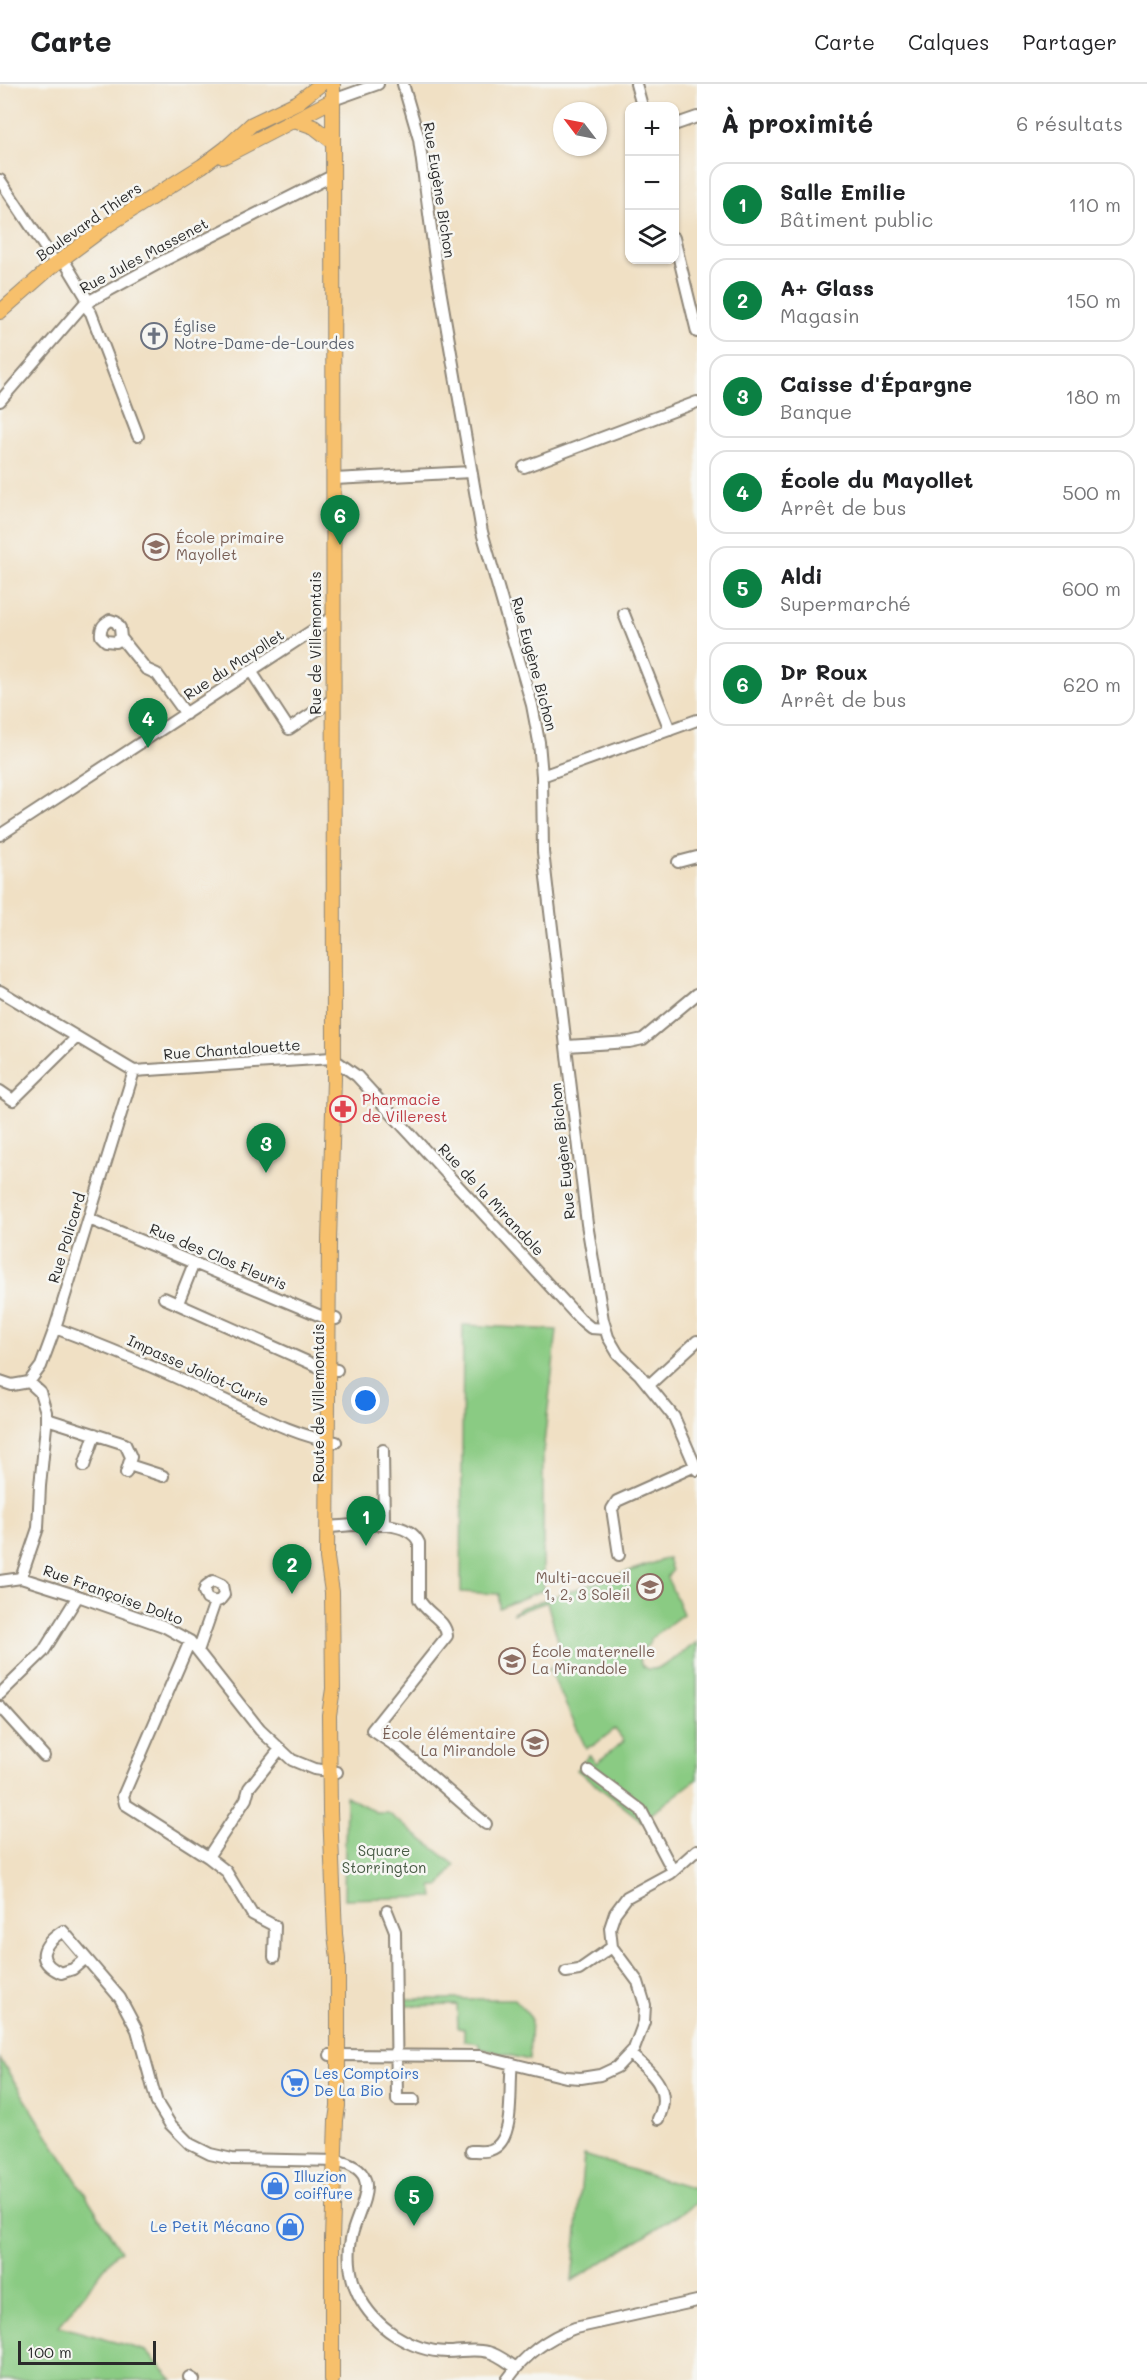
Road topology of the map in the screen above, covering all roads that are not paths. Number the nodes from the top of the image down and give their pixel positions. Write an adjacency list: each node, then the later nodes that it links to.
1 (321, 84): 7 (main road, Boulevard Thiers)
2 (333, 84): 6 (main road, Rue de Villemontais)
3 (378, 84): 6 (street)
4 (403, 84): 26 (street, Rue Eugène Bichon)
5 (636, 84): 8 (street)
6 (333, 100): 7 (main road, Boulevard Thiers); 10 (main road, Boulevard Thiers); 12 (main road, Rue de Villemontais)
7 (298, 102): 13 (main road, Boulevard Thiers)
8 (641, 102)
9 (697, 117): 11 (street)
10 (294, 120): 12 (main road); 13 (main road, Boulevard Thiers)
11 (679, 124)
12 (332, 141): 14 (main road, Rue de Villemontais)
13 (202, 166): 17 (main road, Boulevard Thiers)
14 (332, 176): 19 (street, Rue Jules Massenet); 27 (main road, Rue de Villemontais)
15 (0, 180): 17 (street)
16 (679, 250): 18 (street)
17 (60, 261): 19 (street); 20 (main road, Boulevard Thiers)
18 (692, 289): 21 (street)
19 (87, 303): 22 (street, Rue Jules Massenet); 24 (street)
20 (0, 312)
21 (697, 332)
22 (0, 401)
23 (697, 402): 25 (street)
24 (138, 436)
25 (524, 467)
26 (471, 472): 27 (street); 36 (street, Rue Eugène Bichon)
27 (334, 479): 29 (main road, Rue de Villemontais)
28 (624, 614): 35 (street)
29 (333, 617): 31 (street, Rue du Mayollet); 32 (main road, Rue de Villemontais)
30 (121, 638): 33 (street)
31 (251, 671): 32 (street); 33 (street, Rue du Mayollet)
32 (332, 700): 44 (main road, Rue de Villemontais)
33 (186, 714): 37 (street, Rue du Mayollet)
34 (697, 720): 35 (street)
35 (670, 730): 36 (street)
36 (542, 776): 43 (street, Rue Eugène Bichon)
37 (0, 835)
38 (697, 857): 39 (street)
39 (678, 862)
40 (0, 990): 42 (street)
41 (697, 994): 43 (street)
42 (77, 1037): 45 (street); 46 (street)
43 (567, 1046): 53 (street, Rue Eugène Bichon)
44 (332, 1058): 45 (street, Rue Chantalouette); 51 (main road, Route de Villemontais); 53 (street, Rue de la Mirandole)
45 (134, 1071): 47 (street, Rue Policard)
46 (0, 1091)
47 (89, 1219): 48 (street, Rue des Clos Fleuris); 52 (street, Rue Policard)
48 (194, 1263): 50 (street); 51 (street, Rue des Clos Fleuris)
49 (165, 1298): 50 (street)
50 (178, 1303): 55 (street)
51 (332, 1319): 55 (main road, Route de Villemontais)
52 (56, 1328): 57 (street, Rue Policard); 61 (street, Impasse Joliot-Curie)
53 (605, 1329): 58 (street, Rue Eugène Bichon)
54 (697, 1341): 58 (street)
55 (332, 1369): 61 (main road, Route de Villemontais)
56 (0, 1381): 57 (street)
57 (29, 1382): 59 (street)
58 (649, 1385): 64 (street, Rue Eugène Bichon)
59 (47, 1419): 60 (street); 69 (street)
60 (95, 1434): 63 (street); 65 (street)
61 (332, 1442): 67 (main road, Route de Villemontais)
62 (383, 1449): 66 (street)
63 (84, 1466)
64 (696, 1470): 68 (street)
65 (163, 1476)
66 (384, 1525): 67 (street); 81 (street)
67 (332, 1527): 79 (main road, Route de Villemontais)
68 (619, 1555)
69 (21, 1578): 70 (street, Rue Françoise Dolto); 71 (street, Rue Françoise Dolto)
70 (0, 1581)
71 (78, 1596): 73 (street, Rue Françoise Dolto); 75 (street)
72 (215, 1602): 74 (street)
73 (190, 1641): 74 (street, Rue Françoise Dolto); 83 (street)
74 (198, 1651): 77 (street, Rue Françoise Dolto)
75 (0, 1694)
76 (0, 1707): 78 (street)
77 (280, 1749): 79 (street, Rue Françoise Dolto); 83 (street)
78 (44, 1756)
79 (333, 1771): 92 (main road, Route de Villemontais)
80 (589, 1771): 84 (street)
81 (486, 1824)
82 (697, 1850): 84 (street)
83 (208, 1857): 87 (street)
84 (673, 1871): 86 (street)
85 (387, 1911): 90 (street)
86 (612, 1947): 89 (street); 91 (street)
87 (274, 1957)
88 (86, 1958): 97 (street)
89 (566, 1972)
90 (396, 2054): 92 (street); 93 (street); 94 (street)
91 (630, 2054): 93 (street); 95 (street)
92 (334, 2055): 97 (main road, Route de Villemontais)
93 (512, 2064): 96 (street)
94 (414, 2100)
95 (658, 2119)
96 (471, 2151)
97 (332, 2160): 99 (street); 100 (main road, Route de Villemontais)
98 (697, 2301): 99 (street)
99 (516, 2368): 101 (street)
100 (332, 2380)
101 (507, 2380)

